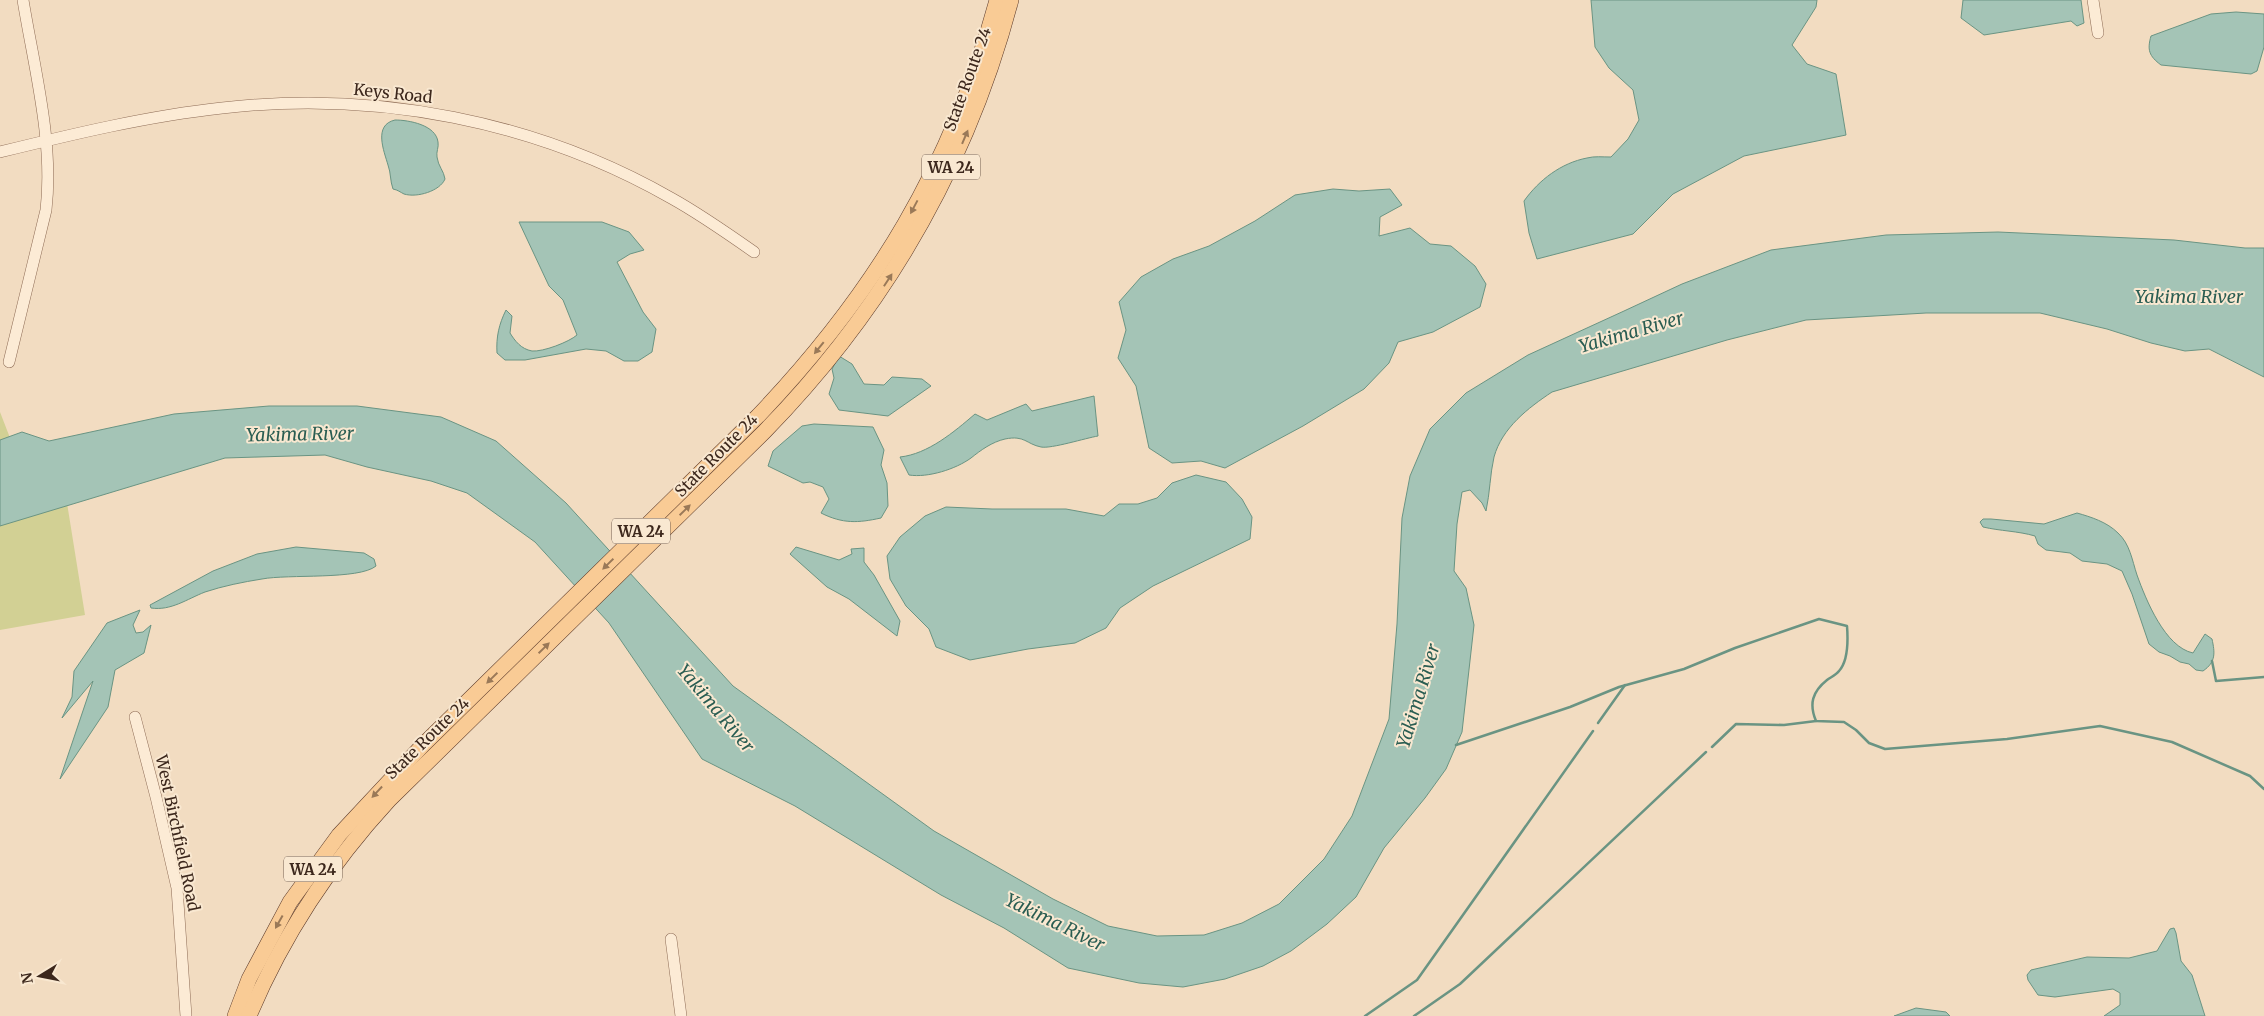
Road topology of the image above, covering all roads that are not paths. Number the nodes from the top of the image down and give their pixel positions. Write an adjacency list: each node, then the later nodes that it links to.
1 (23, 0): 6 (street)
2 (997, 0): 9 (main road, State Route 24 / WA 24, one-way to 9)
3 (1011, 0): 9 (main road, State Route 24 / WA 24, one-way to 3)
4 (2094, 0): 5 (street)
5 (2098, 33)
6 (46, 140): 7 (street, Keys Road); 8 (street, Keys Road); 10 (street)
7 (0, 152)
8 (754, 252)
9 (854, 315): 12 (main road, State Route 24 / WA 24)
10 (9, 362)
11 (135, 718): 14 (street, West Birchfield Road)
12 (429, 750): 15 (main road, State Route 24 / WA 24, one-way to 15); 16 (main road, State Route 24 / WA 24)
13 (671, 939): 17 (street)
14 (186, 1016)
15 (235, 1016)
16 (249, 1016)
17 (681, 1016)

